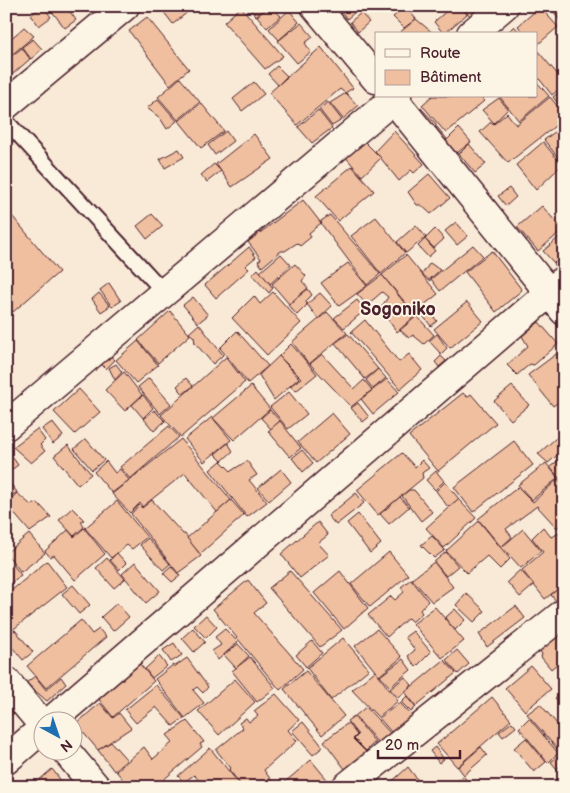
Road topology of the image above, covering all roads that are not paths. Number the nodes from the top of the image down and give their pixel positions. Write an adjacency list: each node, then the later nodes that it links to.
1 (124, 6): 8 (street)
2 (315, 6): 5 (street)
3 (504, 6): 4 (street)
4 (473, 32)
5 (375, 77)
6 (383, 98): 10 (street)
7 (393, 98): 11 (street)
8 (6, 106)
9 (6, 121): 10 (lane)
10 (165, 292): 12 (street)
11 (559, 295): 15 (street)
12 (6, 426)
13 (564, 613): 21 (street)
14 (6, 681): 16 (street)
15 (64, 710)
16 (32, 712)
17 (32, 738): 18 (street)
18 (6, 760)
19 (73, 760): 20 (street)
20 (96, 787)
21 (346, 787)

